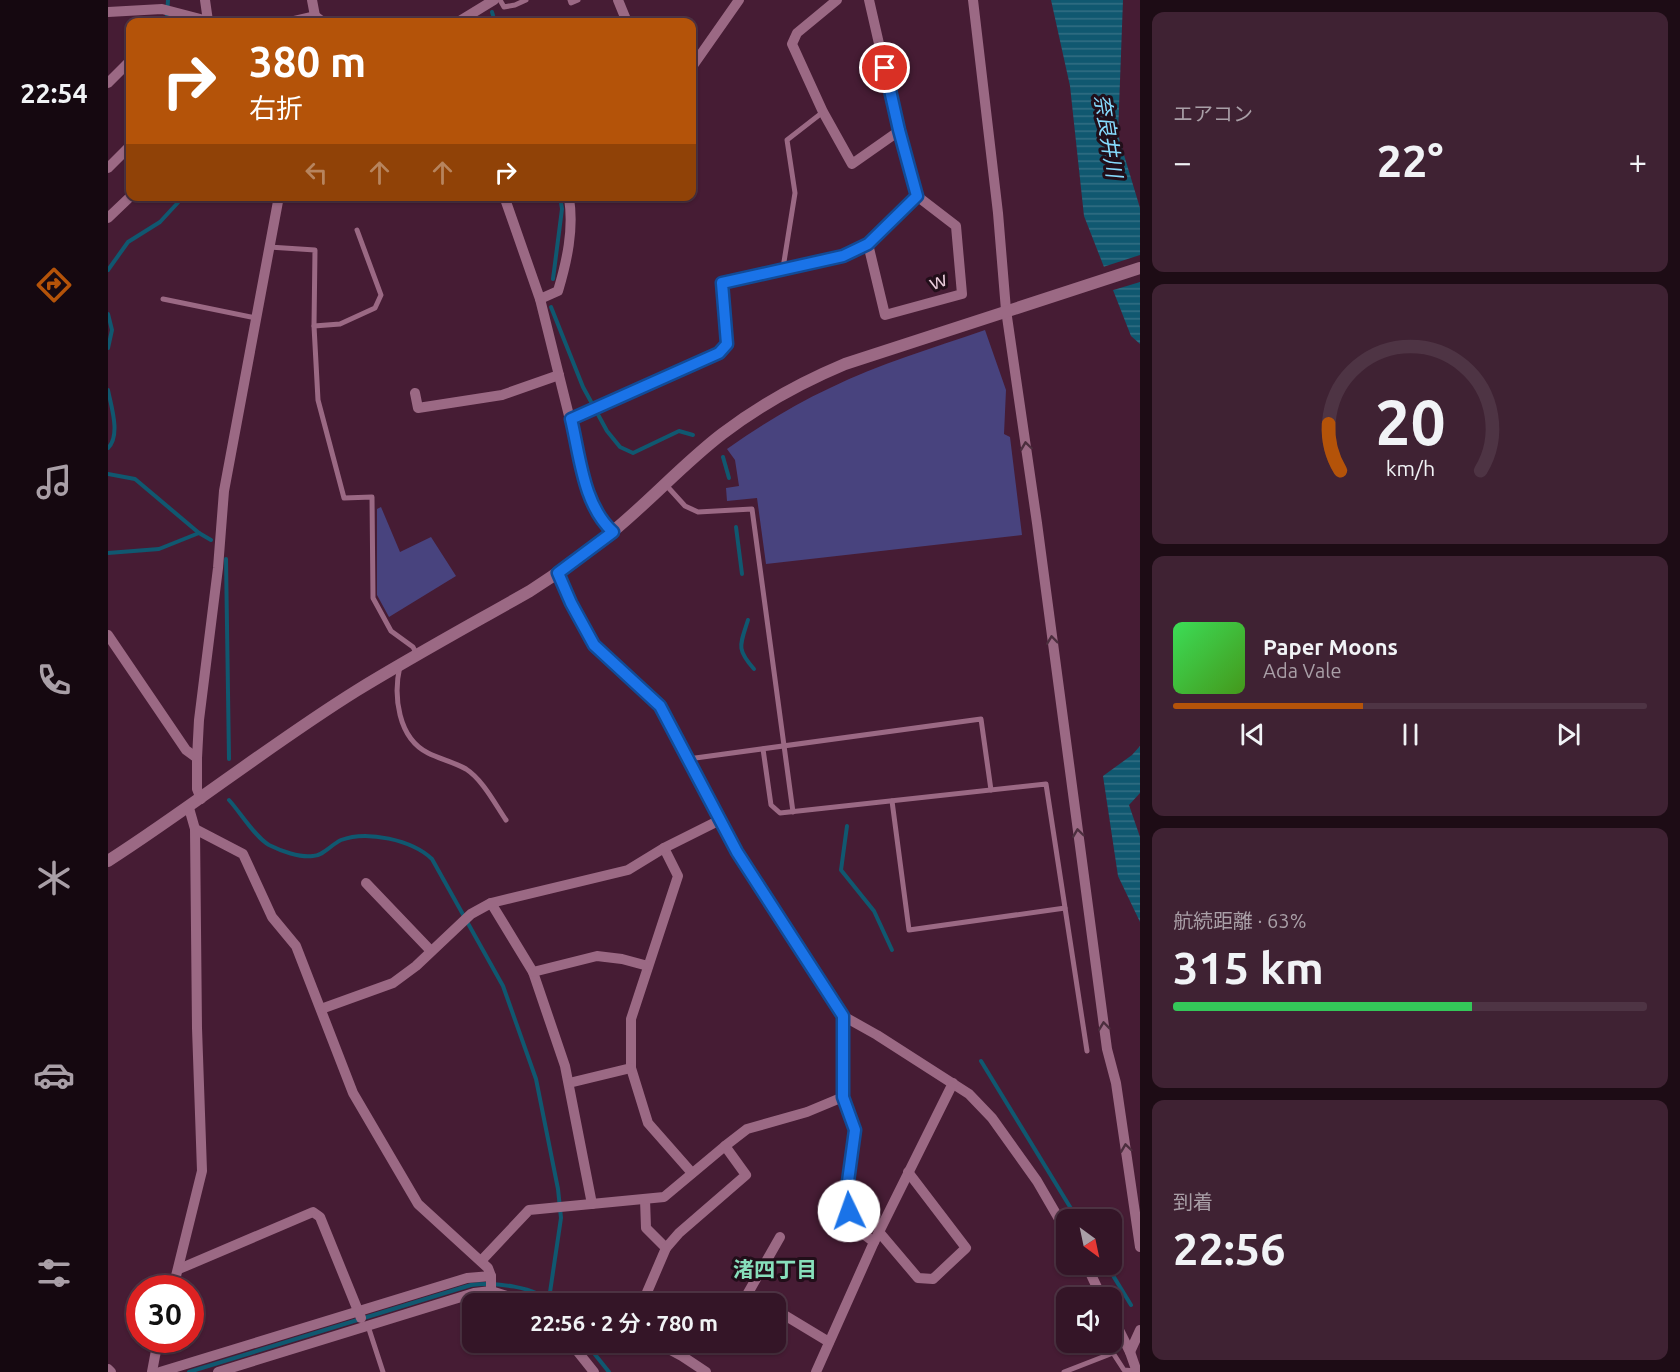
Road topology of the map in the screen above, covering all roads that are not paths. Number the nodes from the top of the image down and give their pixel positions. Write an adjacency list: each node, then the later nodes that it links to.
1 (205, 0): 15 (street)
2 (312, 0): 16 (street)
3 (494, 0): 17 (street)
4 (500, 0): 5 (lane)
5 (526, 0)
6 (570, 0): 7 (lane)
7 (578, 0)
8 (618, 0): 18 (street)
9 (739, 0): 19 (street)
10 (837, 0): 22 (street)
11 (869, 0): 23 (street)
12 (973, 0): 39 (street)
13 (108, 12): 14 (street)
14 (197, 18)
15 (208, 18)
16 (316, 18)
17 (465, 18)
18 (625, 18)
19 (696, 61)
20 (126, 65): 21 (street)
21 (108, 83)
22 (822, 112): 23 (street); 36 (lane)
23 (899, 130): 26 (street)
24 (126, 150): 25 (street)
25 (108, 168)
26 (917, 196): 33 (street); 33 (street, ｗ)
27 (126, 201): 31 (street)
28 (278, 201): 34 (street)
29 (506, 201): 38 (street)
30 (570, 201): 38 (street)
31 (108, 218)
32 (357, 230): 41 (lane)
33 (868, 244): 36 (street)
34 (269, 247): 40 (street); 41 (lane)
35 (1140, 268): 39 (street)
36 (783, 270): 44 (street)
37 (163, 299): 40 (lane)
38 (540, 299): 42 (street)
39 (1010, 309): 45 (street); 86 (street, one-way to 39)
40 (257, 318): 53 (street)
41 (314, 326): 49 (lane)
42 (559, 375): 43 (street); 44 (street)
43 (415, 393)
44 (571, 419): 46 (street)
45 (665, 484): 46 (street); 51 (lane)
46 (613, 532): 47 (street)
47 (558, 573): 49 (street); 54 (street)
48 (108, 635): 53 (street)
49 (417, 656): 50 (street)
50 (400, 666): 56 (street); 60 (lane)
51 (784, 746): 52 (lane); 55 (lane); 59 (lane)
52 (763, 749): 54 (lane); 59 (lane)
53 (196, 758): 56 (street)
54 (688, 759): 61 (street)
55 (991, 790): 57 (lane); 67 (lane)
56 (201, 799): 58 (street)
57 (892, 801): 59 (lane); 67 (lane)
58 (189, 808): 62 (street); 64 (street)
59 (793, 812)
60 (506, 820)
61 (720, 820): 63 (street); 72 (street)
62 (195, 829): 71 (street); 89 (street)
63 (664, 848): 66 (street); 69 (street)
64 (108, 861)
65 (366, 883): 68 (street)
66 (491, 903): 68 (street); 70 (street)
67 (1065, 908): 73 (lane)
68 (431, 951): 71 (street)
69 (648, 966): 70 (street); 74 (street)
70 (533, 972): 75 (street)
71 (321, 1009): 88 (street)
72 (843, 1016): 76 (street); 77 (street)
73 (1087, 1050)
74 (631, 1068): 75 (street); 80 (street)
75 (569, 1083): 82 (street)
76 (953, 1083): 79 (street); 83 (street)
77 (843, 1097): 78 (street); 85 (street)
78 (724, 1146): 80 (street); 87 (street)
79 (908, 1172): 85 (street); 85 (street)
80 (692, 1173): 81 (street)
81 (645, 1199): 82 (street); 87 (street)
82 (592, 1204): 88 (street)
83 (1056, 1214)
84 (780, 1237): 94 (street)
85 (877, 1237): 99 (street)
86 (1140, 1247)
87 (666, 1248): 93 (street)
88 (481, 1261): 91 (street)
89 (179, 1269): 90 (street); 96 (street)
90 (177, 1275)
91 (491, 1284): 92 (street); 96 (street); 96 (street)
92 (509, 1293)
93 (647, 1293)
94 (748, 1293)
95 (786, 1316): 99 (street)
96 (362, 1321): 108 (street); 109 (street); 110 (lane)
97 (1140, 1330): 100 (street)
98 (1122, 1336): 100 (street)
99 (829, 1342): 113 (street)
100 (1130, 1352): 105 (street)
101 (156, 1353): 107 (street)
102 (579, 1353): 111 (street)
103 (676, 1353): 112 (street)
104 (108, 1369): 106 (street)
105 (1136, 1371): 114 (lane)
106 (111, 1372)
107 (152, 1372)
108 (160, 1372)
109 (218, 1372)
110 (383, 1372)
111 (594, 1372)
112 (706, 1372)
113 (816, 1372)
114 (1064, 1372)

